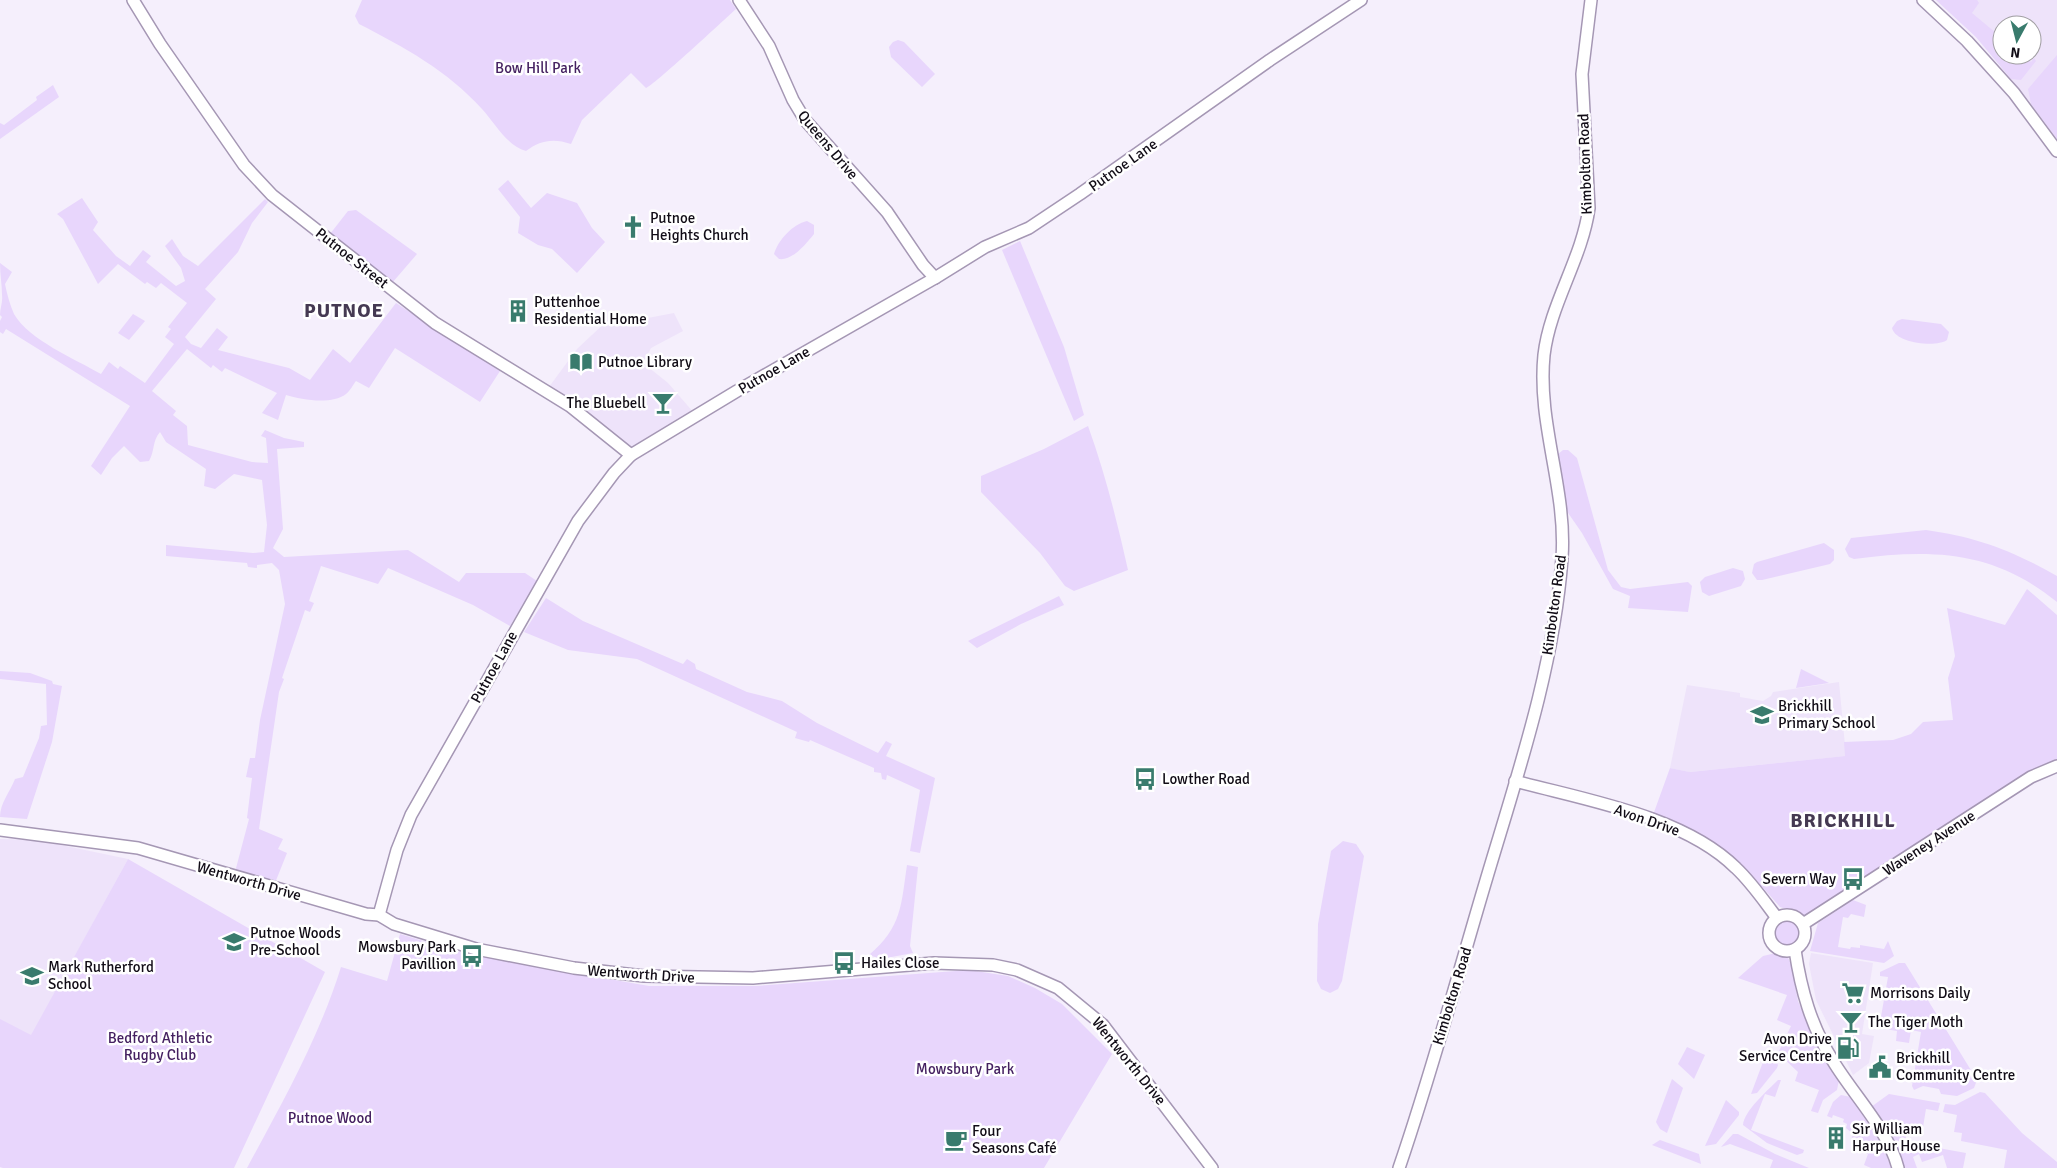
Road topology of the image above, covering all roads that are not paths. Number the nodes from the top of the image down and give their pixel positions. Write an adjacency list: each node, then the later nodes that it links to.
1 (133, 0): 8 (street, Putnoe Street)
2 (739, 0): 7 (street, Queens Drive)
3 (1361, 0): 7 (street, Putnoe Lane)
4 (1591, 0): 10 (street, Kimbolton Road)
5 (1924, 0): 6 (street)
6 (2057, 151)
7 (935, 278): 8 (street, Putnoe Lane)
8 (631, 455): 12 (street, Putnoe Lane)
9 (2057, 766): 14 (street, Waveney Avenue)
10 (1515, 781): 13 (street, Avon Drive); 17 (street, Kimbolton Road)
11 (0, 830): 12 (street, Wentworth Drive)
12 (379, 915): 16 (street, Wentworth Drive)
13 (1777, 918): 14 (street); 15 (street)
14 (1803, 924): 15 (street)
15 (1795, 950): 18 (street)
16 (1212, 1168)
17 (1399, 1168)
18 (1898, 1168)

